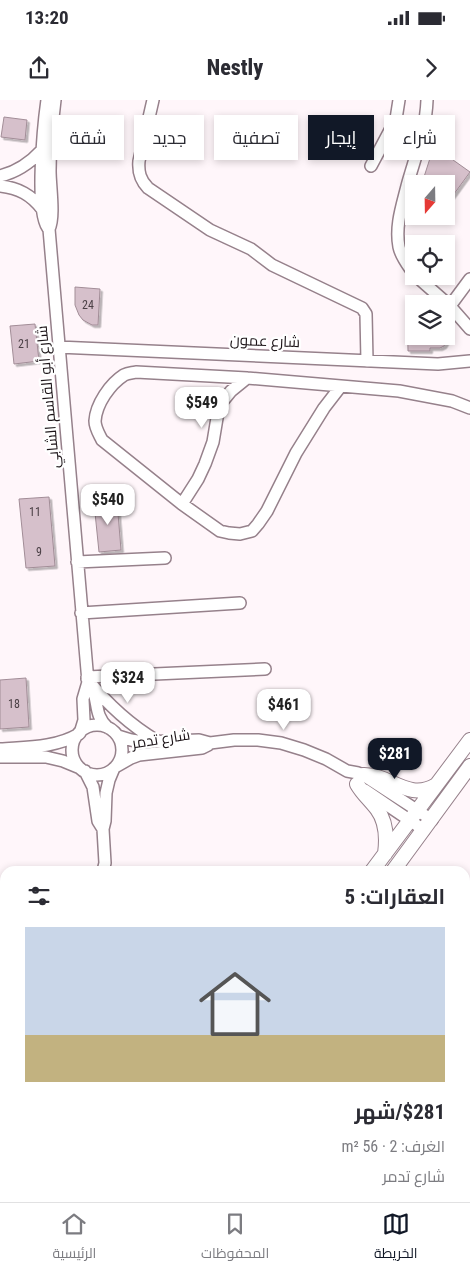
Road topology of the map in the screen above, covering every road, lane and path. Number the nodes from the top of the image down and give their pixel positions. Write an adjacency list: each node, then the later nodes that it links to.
1 (47, 100): 6 (street, شارع أبو القاسم الشابي)
2 (56, 100): 11 (street, شارع أبو القاسم الشابي)
3 (153, 100): 20 (street)
4 (399, 100): 7 (street)
5 (426, 100): 12 (street)
6 (42, 150): 8 (street); 10 (street, شارع أبو القاسم الشابي)
7 (371, 166)
8 (0, 176)
9 (0, 186): 10 (street)
10 (42, 210): 11 (street, شارع أبو القاسم الشابي)
11 (49, 229): 19 (street, شارع أبو القاسم الشابي)
12 (405, 261)
13 (470, 279): 16 (street)
14 (426, 285): 15 (street)
15 (438, 295)
16 (455, 299)
17 (455, 312): 18 (street)
18 (470, 329)
19 (58, 347): 20 (street, شارع عمون); 27 (street, شارع أبو القاسم الشابي)
20 (367, 361): 21 (street, شارع عمون)
21 (470, 361)
22 (247, 378): 23 (street); 25 (street); 25 (street)
23 (341, 386): 24 (street); 25 (street)
24 (470, 408)
25 (182, 504)
26 (166, 558): 27 (street)
27 (77, 562): 29 (street, شارع أبو القاسم الشابي)
28 (240, 603): 29 (street)
29 (81, 613): 31 (street, شارع أبو القاسم الشابي)
30 (265, 669): 31 (street)
31 (87, 680): 32 (street, شارع أبو القاسم الشابي); 33 (street, شارع أبو القاسم الشابي); 36 (street)
32 (107, 727): 33 (street); 34 (street)
33 (79, 733): 38 (street); 42 (street)
34 (118, 736): 36 (street, شارع تدمر); 41 (street)
35 (470, 740): 44 (main road)
36 (157, 741): 37 (street, شارع تدمر)
37 (210, 742): 41 (street, شارع تدمر); 43 (street, شارع تدمر)
38 (0, 749)
39 (0, 757): 42 (street)
40 (470, 766): 46 (main road)
41 (115, 767): 42 (street); 47 (street)
42 (83, 770): 47 (street)
43 (360, 780): 44 (main road); 45 (street, شارع تدمر); 48 (main road)
44 (437, 784): 45 (main road)
45 (413, 815): 46 (street, شارع تدمر); 48 (main road)
46 (428, 825): 51 (main road)
47 (102, 829): 49 (street)
48 (385, 855): 50 (main road)
49 (104, 866)
50 (376, 866)
51 (397, 866)

